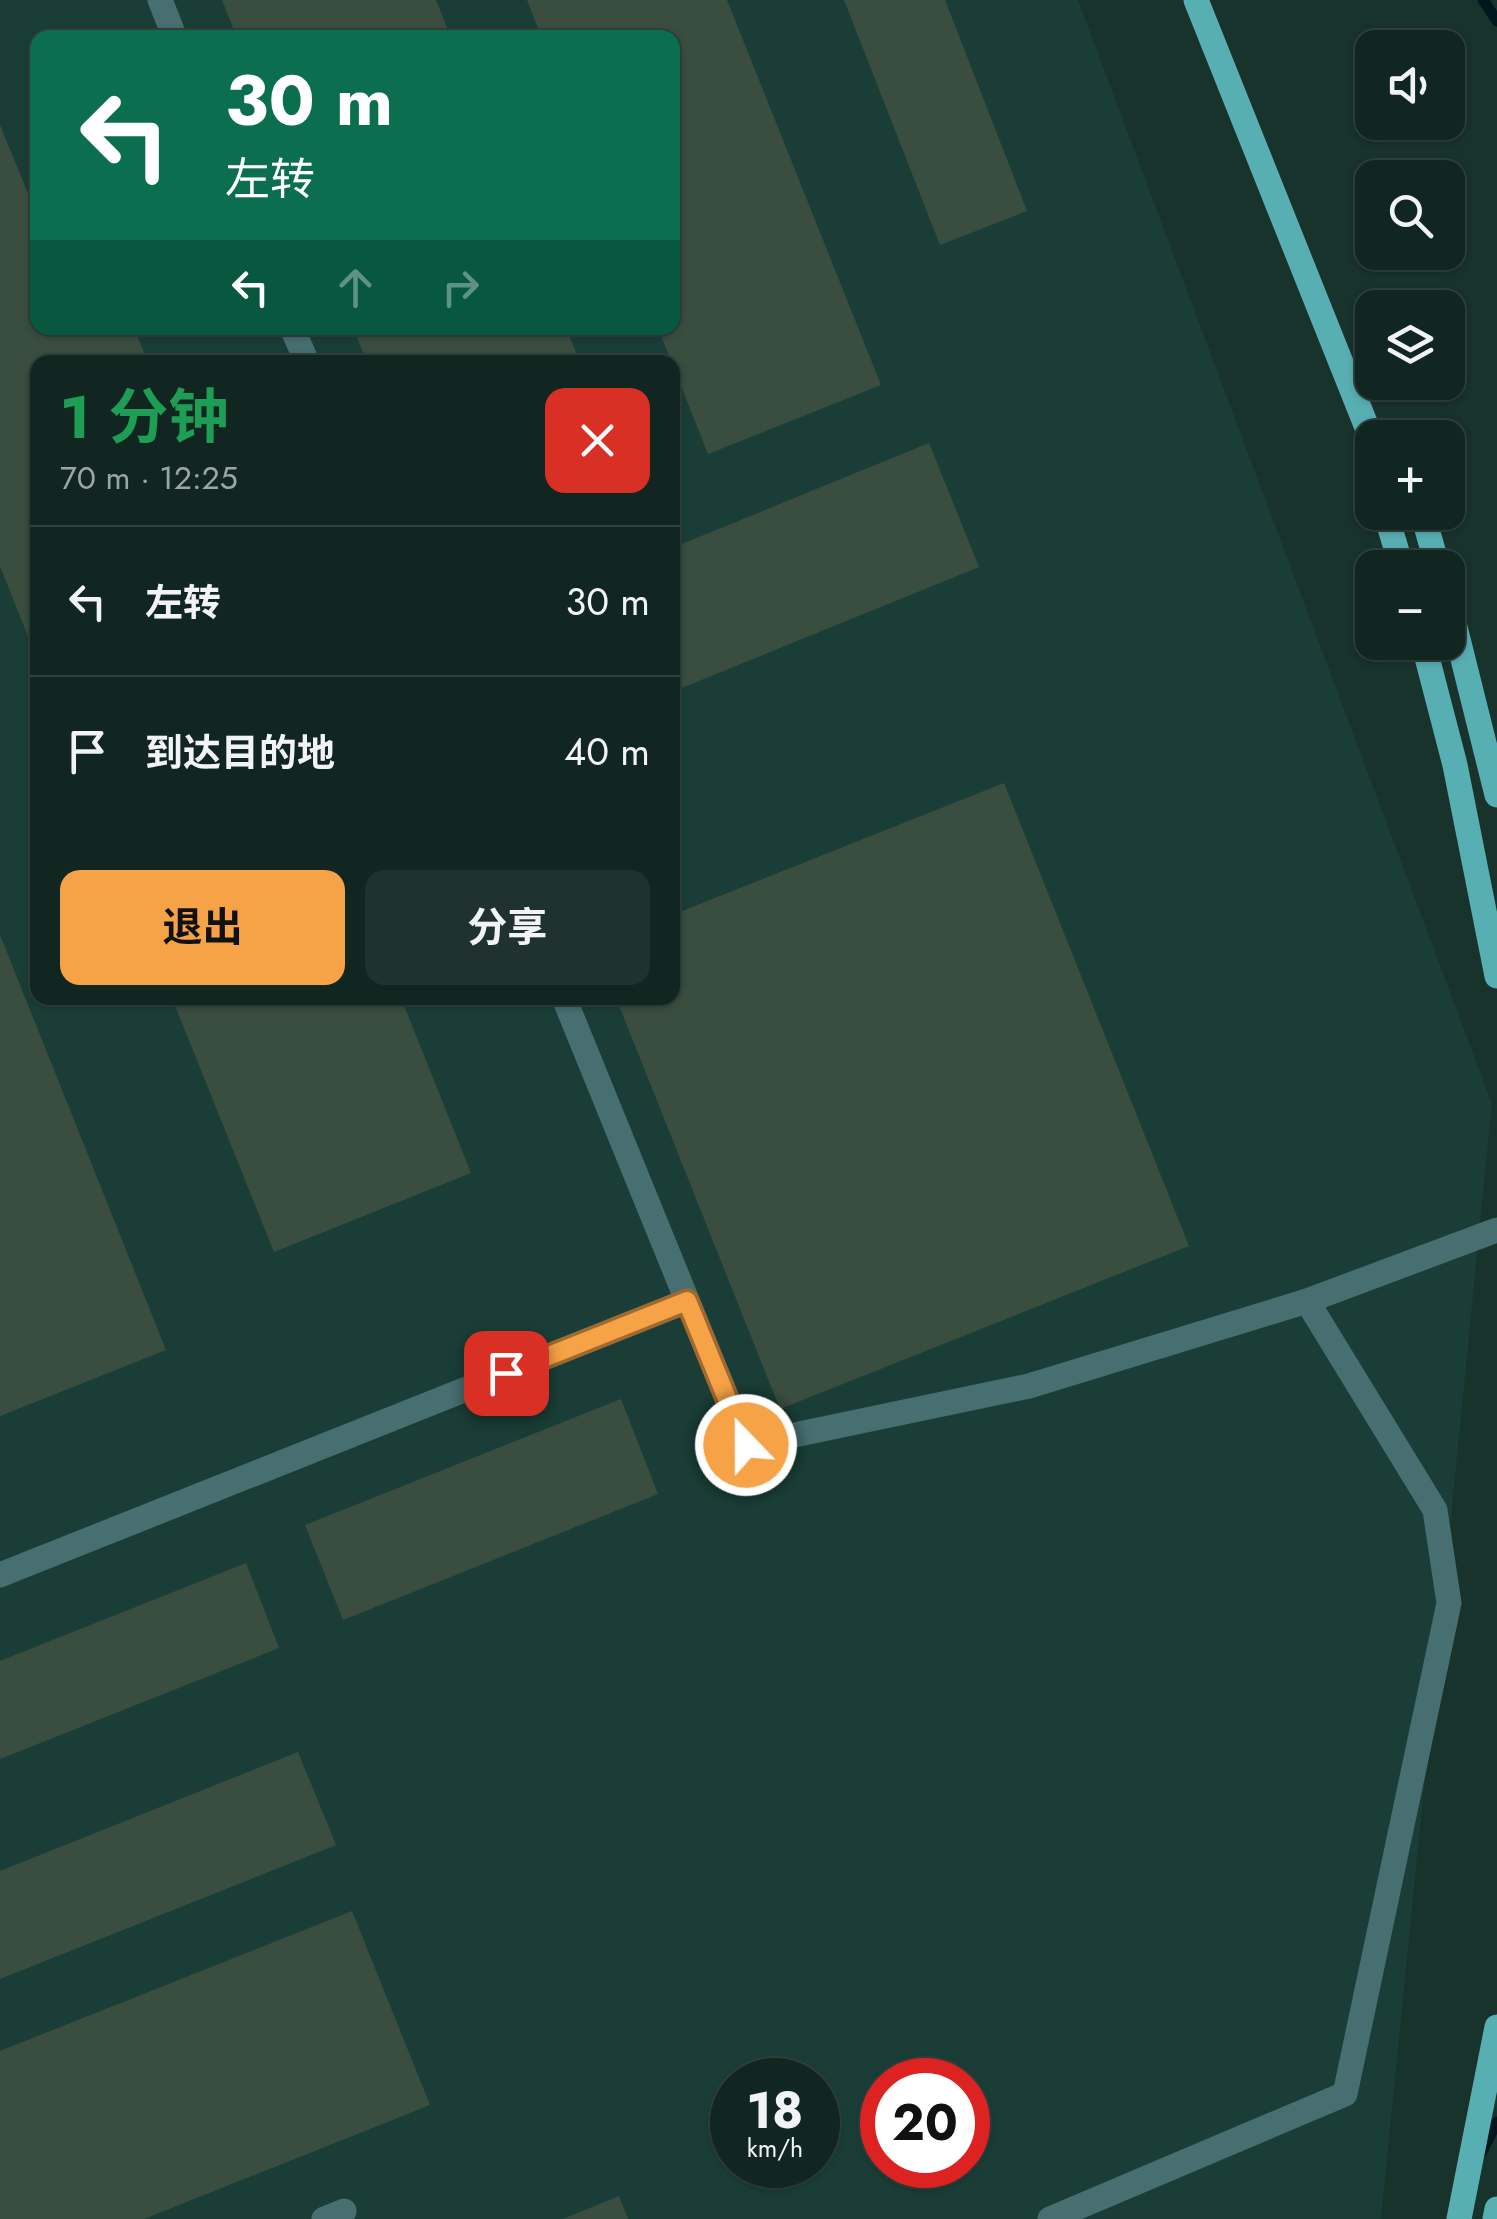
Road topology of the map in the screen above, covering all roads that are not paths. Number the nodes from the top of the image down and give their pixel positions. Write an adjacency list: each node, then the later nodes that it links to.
1 (160, 0): 3 (lane)
2 (1196, 0): 4 (main road)
3 (172, 30)
4 (1364, 420)
5 (1428, 660): 8 (main road)
6 (1463, 660): 7 (main road)
7 (1497, 794)
8 (1497, 976)
9 (567, 1005): 11 (lane)
10 (1497, 1230): 12 (lane)
11 (687, 1301): 12 (lane); 13 (lane)
12 (1306, 1301): 16 (lane)
13 (0, 1575)
14 (1497, 2027): 17 (main road)
15 (1497, 2210): 18 (main road)
16 (1050, 2219)
17 (1458, 2219)
18 (1495, 2219)

